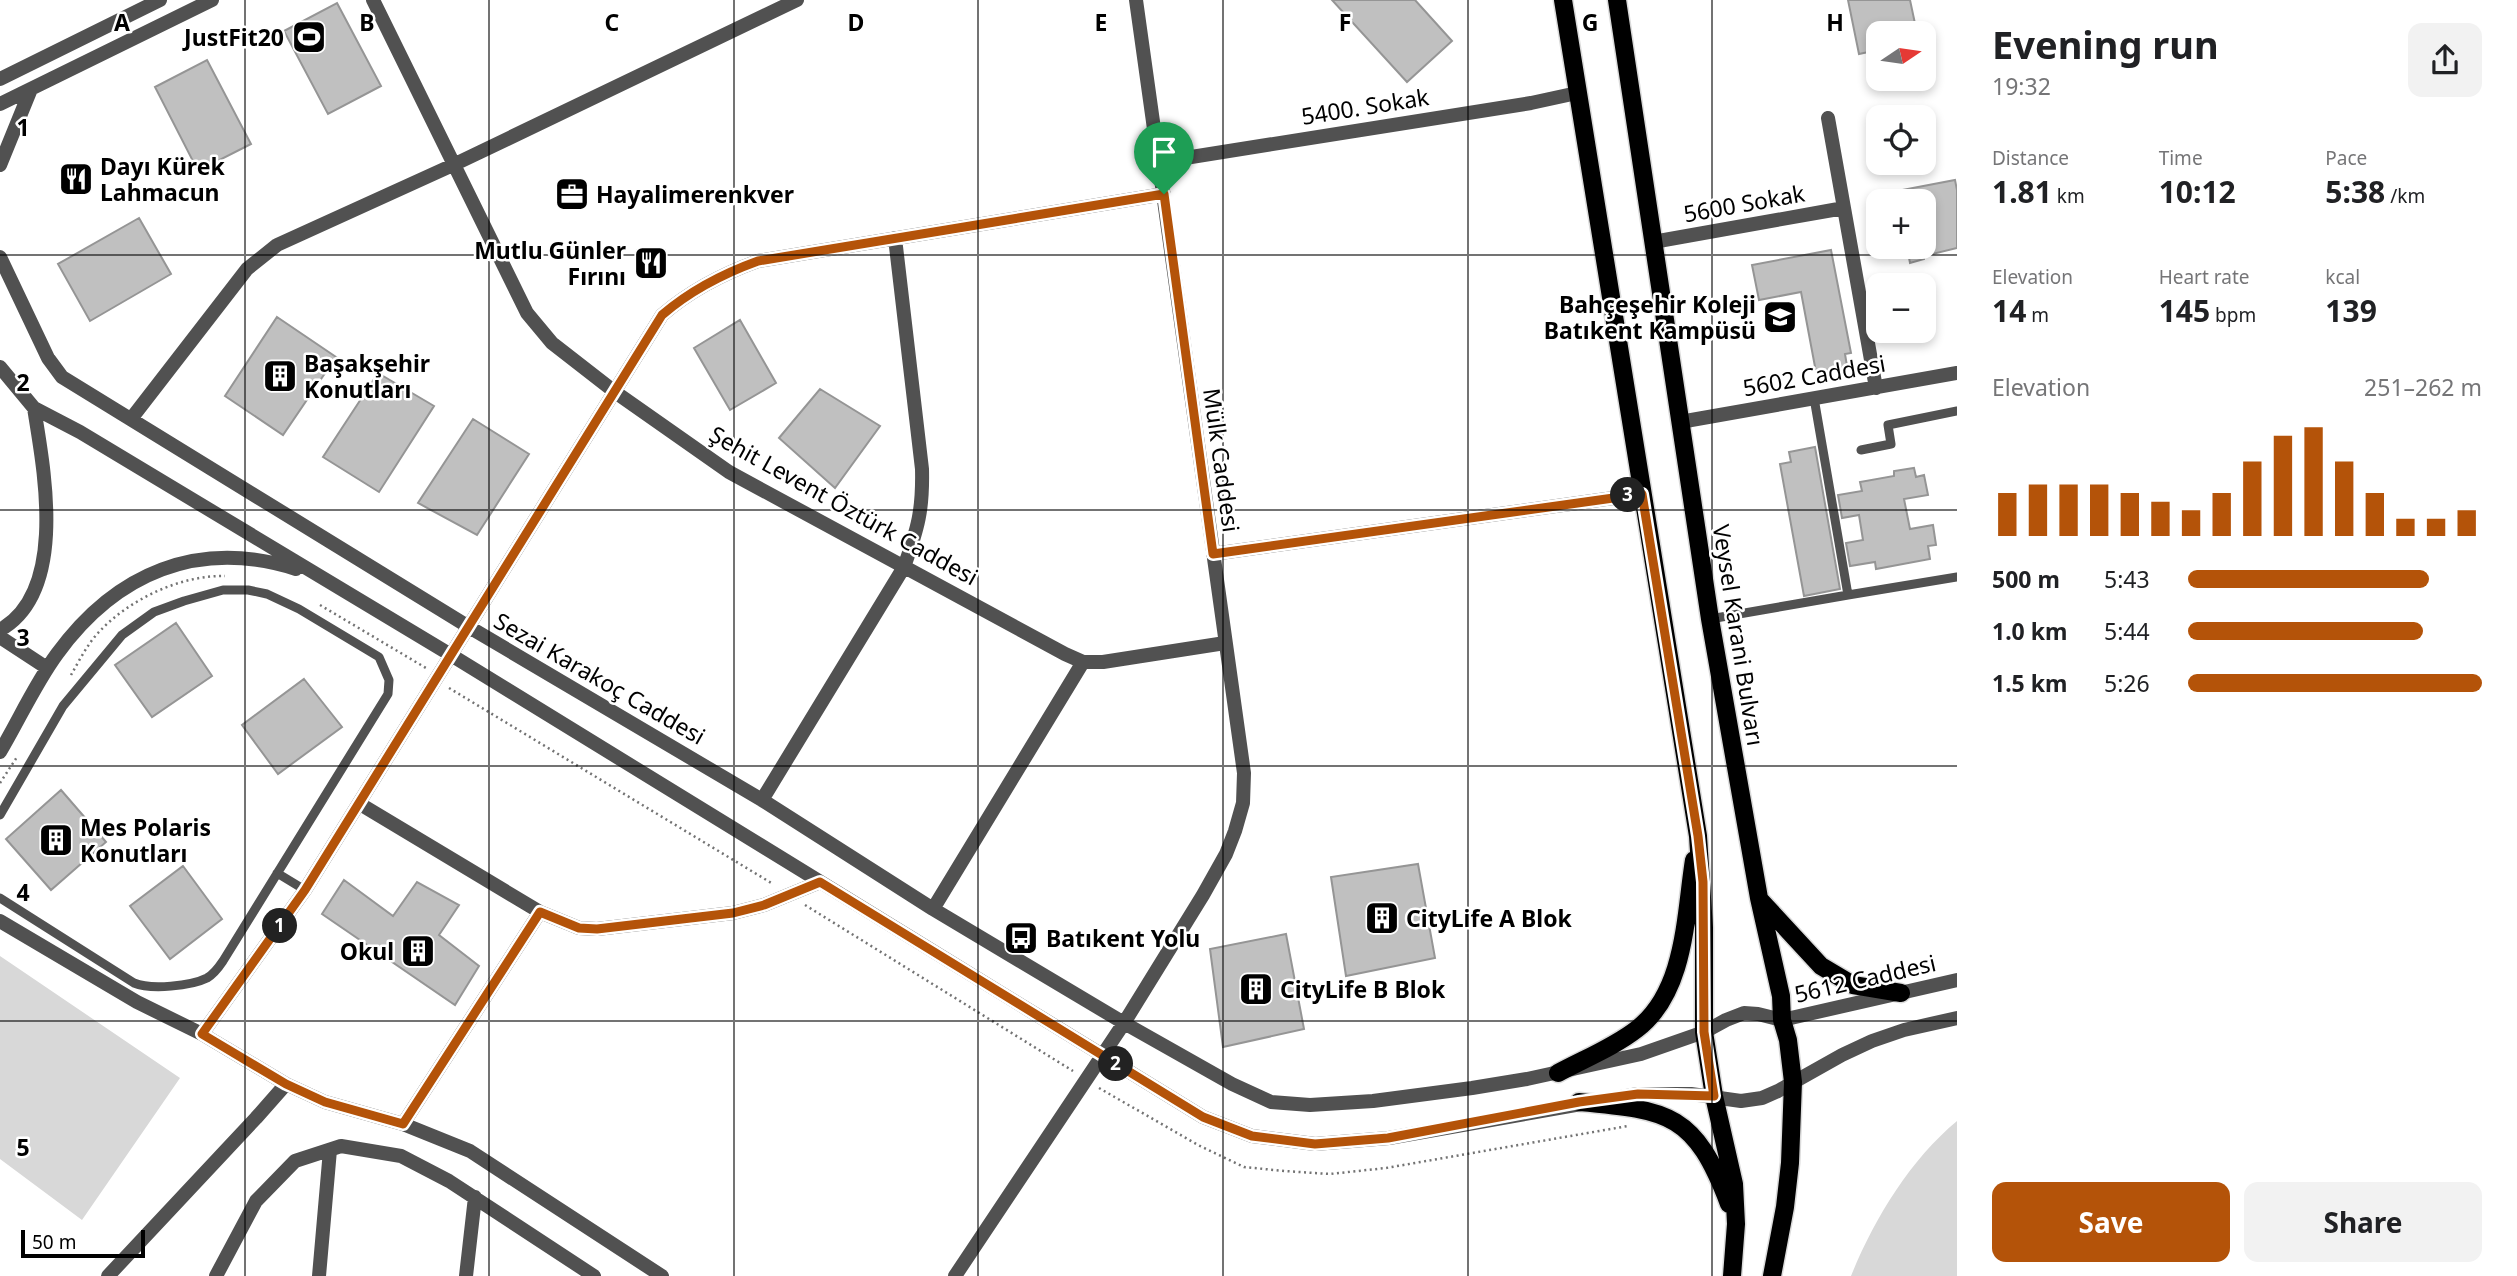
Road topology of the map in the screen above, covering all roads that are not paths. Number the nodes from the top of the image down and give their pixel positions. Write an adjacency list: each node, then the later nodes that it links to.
1 (160, 0): 8 (street)
2 (212, 0): 9 (street)
3 (373, 0): 14 (street, Şehit Levent Öztürk Caddesi)
4 (797, 0): 14 (street)
5 (1136, 0): 13 (street, Mülk Caddesi)
6 (1563, 0): 10 (main road)
7 (1617, 0): 19 (main road, Veysel Karani Bulvarı)
8 (0, 79)
9 (31, 89): 11 (street); 15 (street)
10 (1577, 93): 13 (street, 5400. Sokak); 31 (main road)
11 (0, 104)
12 (1828, 118): 17 (street)
13 (1160, 162): 16 (street, Mülk Caddesi)
14 (453, 164): 24 (street, Şehit Levent Öztürk Caddesi); 28 (street)
15 (0, 165)
16 (1164, 194): 18 (street); 32 (street, Mülk Caddesi)
17 (1844, 208): 19 (street, 5600 Sokak); 23 (street)
18 (895, 238): 24 (street); 33 (street)
19 (1653, 242): 29 (main road, Veysel Karani Bulvarı)
20 (0, 257): 28 (street, Sezai Karakoç Caddesi)
21 (0, 367): 26 (street)
22 (1957, 373): 23 (street, 5602 Caddesi)
23 (1876, 388): 25 (street, 5602 Caddesi)
24 (615, 392): 33 (street, Şehit Levent Öztürk Caddesi); 38 (street)
25 (1814, 398): 29 (street, 5602 Caddesi); 36 (lane)
26 (34, 408): 34 (street); 39 (street)
27 (1957, 411): 30 (lane)
28 (131, 419): 38 (street, Sezai Karakoç Caddesi)
29 (1680, 422): 37 (main road, Veysel Karani Bulvarı)
30 (1861, 450)
31 (1642, 494): 32 (street); 49 (main road)
32 (1213, 554): 41 (street, Mülk Caddesi)
33 (904, 567): 43 (street, Şehit Levent Öztürk Caddesi); 46 (street)
34 (320, 577): 42 (street); 44 (street)
35 (1957, 577): 36 (lane)
36 (1848, 595): 37 (lane)
37 (1710, 619): 54 (main road, Veysel Karani Bulvarı)
38 (469, 627): 42 (street); 46 (street, Sezai Karakoç Caddesi)
39 (0, 629)
40 (0, 637): 44 (street)
41 (1225, 643): 43 (street); 62 (street, Mülk Caddesi)
42 (451, 655): 47 (street); 51 (street)
43 (1083, 662): 55 (street)
44 (47, 668): 45 (street)
45 (0, 751)
46 (762, 800): 55 (street, Sezai Karakoç Caddesi)
47 (360, 804): 52 (street); 56 (street)
48 (0, 815): 50 (lane)
49 (1698, 836): 63 (main road); 66 (main road)
50 (277, 873): 52 (lane); 53 (lane)
51 (820, 882): 56 (street); 65 (street)
52 (305, 890): 64 (street)
53 (0, 898)
54 (1759, 898): 59 (main road); 61 (main road, Veysel Karani Bulvarı)
55 (933, 909): 62 (street, Sezai Karakoç Caddesi)
56 (540, 912): 71 (street)
57 (0, 921): 64 (street)
58 (1957, 980): 59 (street, 5612 Caddesi)
59 (1901, 993): 61 (street, 5612 Caddesi)
60 (1957, 1018): 67 (street)
61 (1782, 1020): 63 (street); 67 (main road, Veysel Karani Bulvarı)
62 (1124, 1023): 65 (street, Mülk Caddesi); 66 (street, Sezai Karakoç Caddesi)
63 (1704, 1032): 66 (street, Sezai Karakoç Caddesi); 69 (main road)
64 (202, 1034): 68 (street)
65 (1102, 1056): 70 (street); 75 (street, Mülk Caddesi)
66 (1558, 1073)
67 (1793, 1082): 69 (street); 83 (main road, Veysel Karani Bulvarı)
68 (286, 1084): 71 (street); 76 (street)
69 (1714, 1096): 70 (street); 74 (main road)
70 (1579, 1102): 74 (main road)
71 (403, 1124): 81 (street)
72 (330, 1150): 73 (street); 77 (street); 78 (street)
73 (475, 1197): 79 (street); 80 (street)
74 (1736, 1224): 82 (main road)
75 (960, 1274)
76 (108, 1276)
77 (216, 1276)
78 (319, 1276)
79 (466, 1276)
80 (594, 1276)
81 (662, 1276)
82 (1732, 1276)
83 (1772, 1276)

